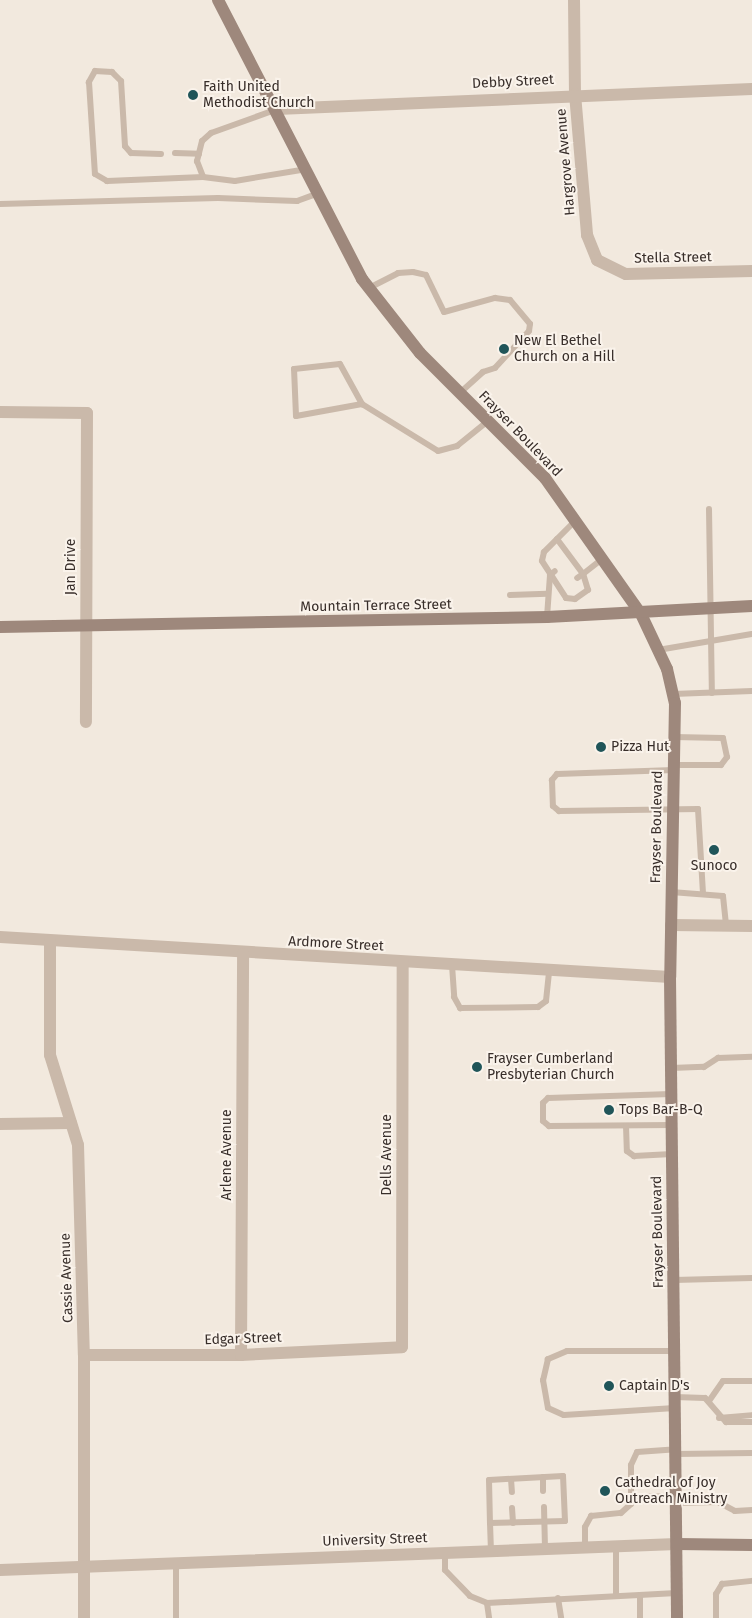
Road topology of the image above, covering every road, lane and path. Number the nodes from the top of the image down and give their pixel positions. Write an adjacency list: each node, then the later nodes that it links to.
1 (218, 0): 5 (main road, Frayser Boulevard)
2 (574, 0): 4 (street, Hargrove Avenue)
3 (752, 89): 4 (street, Debby Street)
4 (575, 94): 5 (street, Debby Street); 13 (street, Hargrove Avenue)
5 (277, 109): 8 (lane); 9 (main road, Frayser Boulevard)
6 (175, 153): 8 (lane)
7 (162, 154): 10 (lane)
8 (199, 154): 10 (lane)
9 (307, 169): 10 (lane); 11 (main road, Frayser Boulevard)
10 (203, 177)
11 (319, 193): 12 (lane); 15 (main road, Frayser Boulevard)
12 (0, 204)
13 (597, 260): 14 (street, Stella Street)
14 (752, 271)
15 (369, 288): 16 (main road, Frayser Boulevard); 16 (lane)
16 (460, 393): 19 (main road, Frayser Boulevard)
17 (362, 404): 17 (lane); 19 (lane)
18 (0, 412): 32 (street, Jan Drive)
19 (488, 421): 21 (main road, Frayser Boulevard)
20 (709, 509): 29 (lane)
21 (576, 521): 22 (lane); 23 (main road, Frayser Boulevard)
22 (557, 539): 24 (lane); 25 (lane)
23 (602, 559): 25 (lane); 30 (main road, Frayser Boulevard)
24 (552, 573): 25 (lane); 26 (lane)
25 (580, 576)
26 (547, 594): 27 (lane); 31 (lane)
27 (510, 595)
28 (752, 606): 29 (main road, Mountain Terrace Street)
29 (710, 608): 30 (main road, Mountain Terrace Street); 35 (lane)
30 (641, 614): 31 (main road, Mountain Terrace Street); 36 (main road, Frayser Boulevard)
31 (547, 617): 32 (main road, Mountain Terrace Street)
32 (86, 627): 33 (main road, Mountain Terrace Street); 40 (street, Jan Drive)
33 (0, 628)
34 (752, 634): 35 (lane)
35 (711, 640): 36 (lane); 38 (lane)
36 (658, 650): 39 (main road, Frayser Boulevard)
37 (752, 691): 38 (lane)
38 (712, 693): 39 (lane)
39 (673, 694): 41 (main road, Frayser Boulevard)
40 (86, 722)
41 (674, 737): 42 (main road, Frayser Boulevard); 42 (lane)
42 (674, 768): 43 (main road, Frayser Boulevard); 43 (lane)
43 (673, 808): 44 (main road, Frayser Boulevard); 45 (lane)
44 (671, 892): 45 (lane); 46 (main road, Frayser Boulevard)
45 (703, 893): 47 (lane)
46 (670, 925): 47 (street); 55 (main road, Frayser Boulevard)
47 (726, 926): 48 (street)
48 (752, 926)
49 (0, 937): 50 (street, Ardmore Street)
50 (50, 941): 51 (street, Ardmore Street); 59 (street, Cassie Avenue)
51 (243, 954): 52 (street, Ardmore Street); 69 (street, Arlene Avenue)
52 (403, 962): 53 (street, Ardmore Street); 66 (street, Dells Avenue)
53 (452, 965): 54 (street, Ardmore Street); 54 (lane)
54 (548, 970): 55 (street, Ardmore Street)
55 (670, 977): 57 (main road, Frayser Boulevard)
56 (752, 1057): 57 (lane)
57 (671, 1068): 58 (main road, Frayser Boulevard)
58 (671, 1094): 61 (main road, Frayser Boulevard); 62 (lane)
59 (71, 1122): 60 (street); 68 (street, Cassie Avenue)
60 (0, 1124)
61 (672, 1125): 62 (lane); 63 (main road, Frayser Boulevard)
62 (626, 1126): 63 (lane)
63 (672, 1154): 65 (main road, Frayser Boulevard)
64 (752, 1278): 65 (lane)
65 (674, 1280): 67 (main road, Frayser Boulevard)
66 (402, 1347): 69 (street, Edgar Street)
67 (675, 1351): 72 (main road, Frayser Boulevard); 72 (lane)
68 (84, 1356): 69 (street, Edgar Street); 98 (street, Cassie Avenue)
69 (241, 1356)
70 (752, 1383): 71 (lane)
71 (709, 1401): 72 (lane); 74 (lane)
72 (675, 1403): 76 (main road, Frayser Boulevard)
73 (752, 1416): 74 (lane)
74 (719, 1418): 75 (lane)
75 (752, 1422)
76 (676, 1451): 77 (lane); 82 (lane); 83 (main road, Frayser Boulevard)
77 (752, 1453)
78 (542, 1477): 79 (lane); 80 (lane); 88 (lane)
79 (511, 1479): 81 (lane); 89 (lane)
80 (544, 1491)
81 (512, 1492)
82 (632, 1497): 83 (lane); 93 (lane)
83 (676, 1499): 86 (lane); 90 (main road, Frayser Boulevard)
84 (544, 1507): 88 (lane)
85 (512, 1508): 87 (lane)
86 (752, 1510)
87 (513, 1522): 88 (lane); 89 (lane)
88 (544, 1522): 94 (lane)
89 (490, 1523): 95 (lane)
90 (677, 1544): 91 (main road, University Street); 92 (street, University Street); 101 (main road, Frayser Boulevard)
91 (752, 1545)
92 (616, 1546): 93 (street, University Street); 103 (lane)
93 (585, 1548): 94 (street, University Street)
94 (545, 1549): 95 (street, University Street)
95 (492, 1551): 96 (street, University Street)
96 (445, 1553): 97 (street, University Street); 105 (lane)
97 (176, 1563): 98 (street, University Street); 107 (lane)
98 (84, 1566): 99 (street, University Street); 106 (street, Cassie Avenue)
99 (0, 1570)
100 (752, 1581): 112 (lane)
101 (677, 1593): 102 (lane); 111 (main road, Frayser Boulevard)
102 (640, 1595): 103 (lane); 110 (lane)
103 (616, 1596): 104 (lane)
104 (558, 1598): 105 (lane); 109 (lane)
105 (487, 1603): 108 (lane)
106 (84, 1618)
107 (176, 1618)
108 (489, 1618)
109 (561, 1618)
110 (640, 1618)
111 (677, 1618)
112 (716, 1618)

